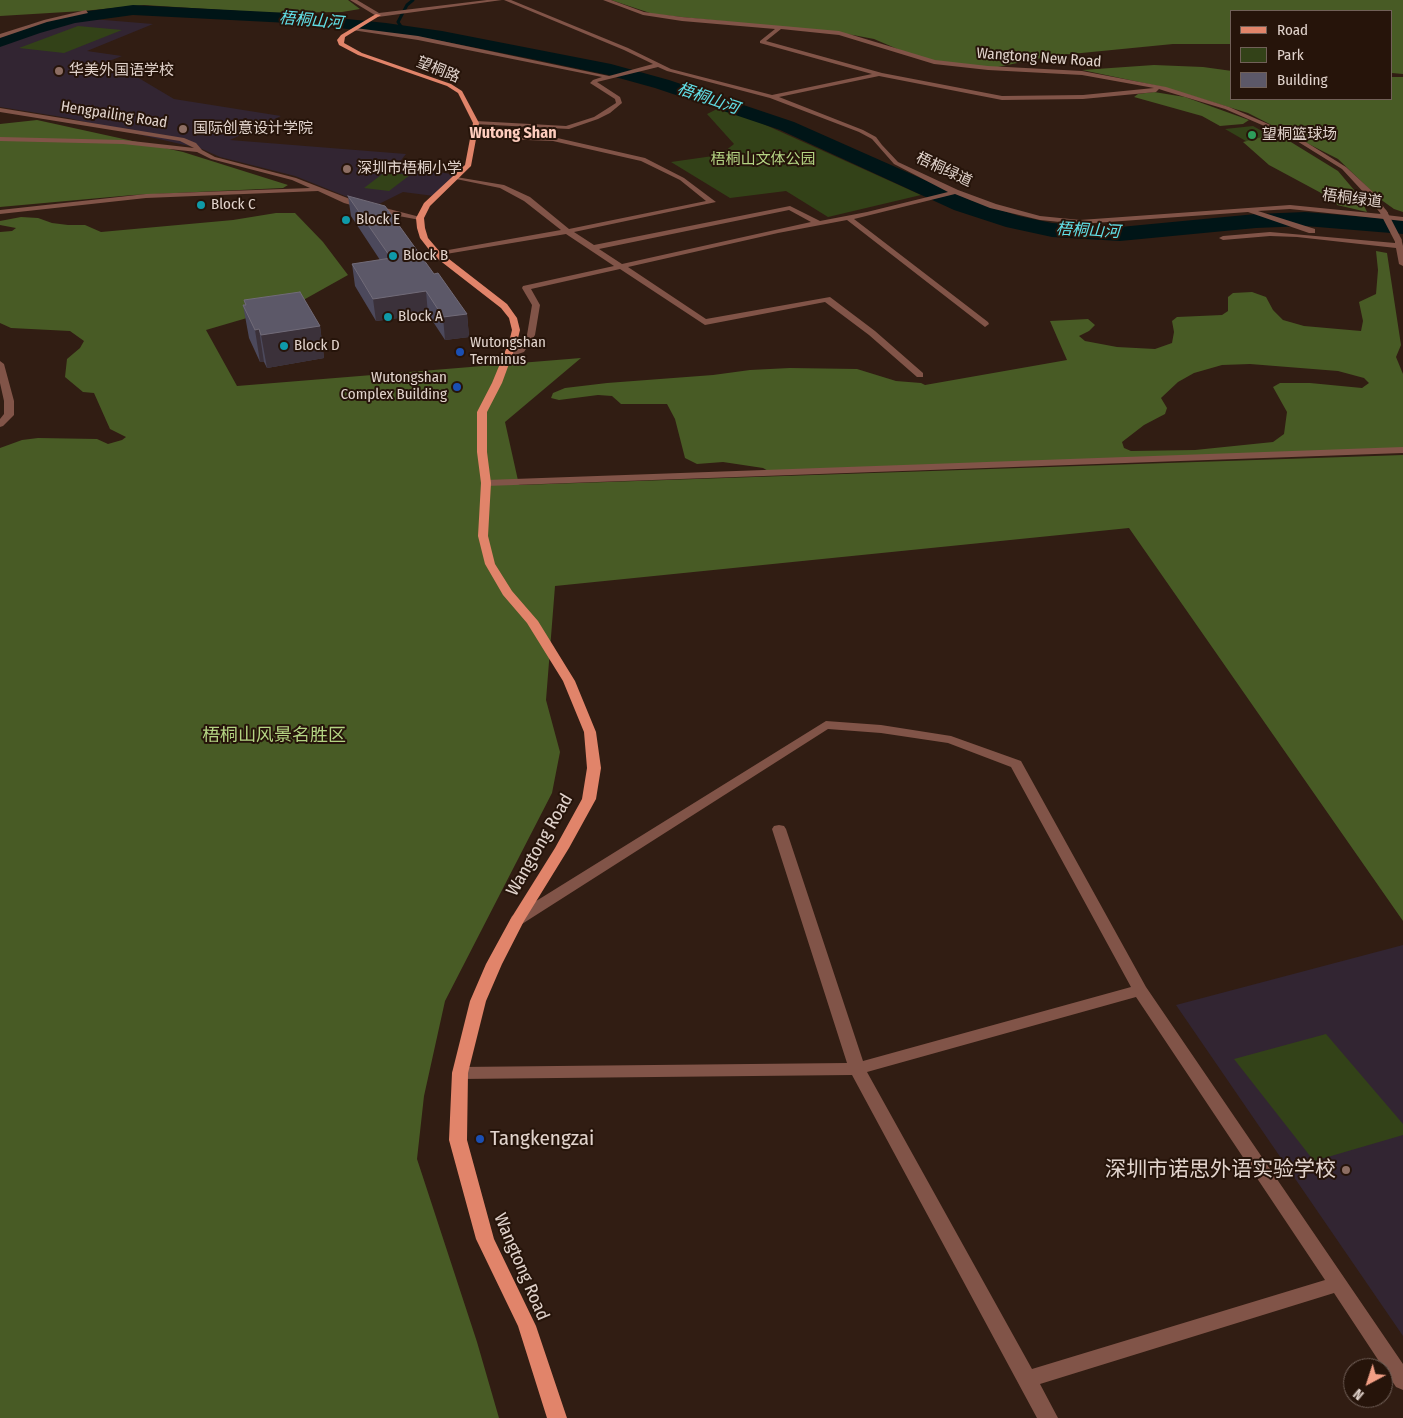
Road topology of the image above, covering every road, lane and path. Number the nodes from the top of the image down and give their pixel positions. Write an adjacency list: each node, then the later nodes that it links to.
1 (353, 0): 6 (street)
2 (500, 0): 6 (street)
3 (506, 0): 10 (street, 梧桐绿道)
4 (606, 0): 7 (street, Wangtong New Road)
5 (86, 12): 9 (street)
6 (378, 15): 8 (main road, 望桐路)
7 (781, 27): 11 (street); 13 (street, Wangtong New Road)
8 (355, 30): 12 (street); 16 (main road, 望桐路)
9 (0, 36)
10 (657, 64): 12 (street); 14 (street, 梧桐绿道)
11 (881, 75): 13 (street); 14 (street)
12 (611, 76): 16 (street)
13 (1166, 89): 32 (street, Wangtong New Road, bridge)
14 (772, 98): 22 (street, 梧桐绿道)
15 (0, 110): 19 (street, Hengpailing Road)
16 (476, 123): 17 (main road)
17 (473, 136): 20 (main road); 29 (street)
18 (0, 138): 19 (street)
19 (200, 151): 21 (street, Hengpailing Road)
20 (458, 178): 25 (main road); 29 (street)
21 (320, 190): 24 (street); 25 (street, Hengpailing Road)
22 (952, 193): 23 (street, 梧桐绿道); 26 (street)
23 (1245, 210): 27 (street, 梧桐绿道); 31 (street)
24 (0, 212)
25 (420, 218): 34 (main road, Wangtong Road)
26 (849, 218): 28 (street); 37 (street)
27 (1403, 219)
28 (818, 224): 33 (street); 36 (street)
29 (568, 232): 33 (street); 34 (street)
30 (1222, 238): 31 (street)
31 (1336, 238): 32 (street)
32 (1399, 243): 35 (street, Wangtong New Road)
33 (591, 248): 36 (street)
34 (437, 254): 38 (main road, Wangtong Road)
35 (1403, 264)
36 (620, 266): 38 (street); 40 (street)
37 (985, 324)
38 (508, 354): 43 (main road, Wangtong Road)
39 (0, 364): 41 (street)
40 (920, 375)
41 (0, 424)
42 (1403, 450): 43 (street)
43 (486, 483): 45 (main road, Wangtong Road)
44 (778, 829): 47 (street)
45 (517, 920): 46 (street); 48 (main road, Wangtong Road)
46 (1140, 990): 47 (street); 49 (street)
47 (856, 1070): 48 (street); 50 (street)
48 (460, 1073): 52 (main road, Wangtong Road)
49 (1338, 1284): 50 (street); 51 (street)
50 (1028, 1379): 53 (street)
51 (1403, 1381)
52 (557, 1418)
53 (1048, 1418)

